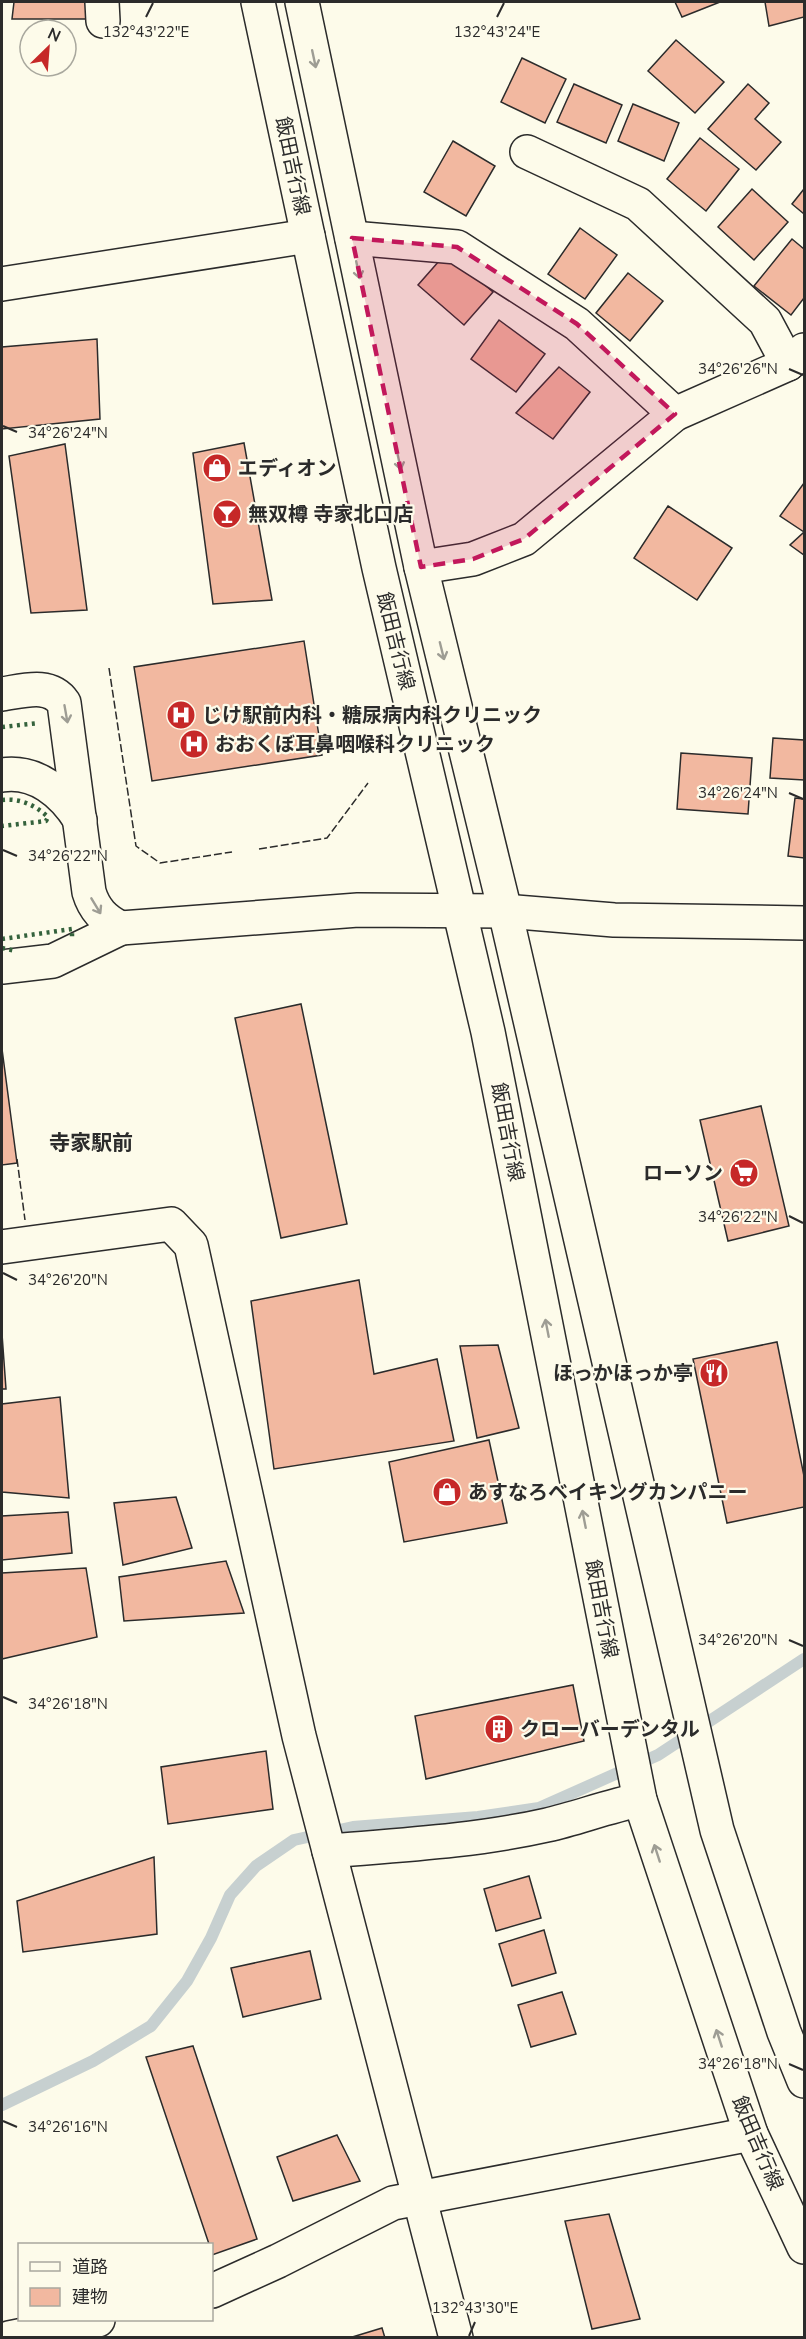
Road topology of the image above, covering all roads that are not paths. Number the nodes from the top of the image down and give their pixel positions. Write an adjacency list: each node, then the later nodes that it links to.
1 (258, 2): 4 (street, 飯田吉行線)
2 (302, 2): 5 (street, one-way to 5)
3 (527, 152): 7 (street)
4 (308, 236): 6 (street); 13 (street, 飯田吉行線)
5 (352, 238): 8 (street); 9 (street, one-way to 9)
6 (2, 284)
7 (796, 357): 8 (street)
8 (675, 414): 9 (street)
9 (421, 567): 14 (street, one-way to 14)
10 (2, 694): 12 (street, one-way to 12)
11 (2, 775): 12 (street)
12 (80, 820): 16 (street, one-way to 16)
13 (461, 910): 14 (street); 16 (street); 19 (street, 飯田吉行線, one-way to 13)
14 (505, 911): 15 (street); 21 (street)
15 (804, 923)
16 (121, 928): 17 (street)
17 (2, 968)
18 (2, 1247): 20 (street)
19 (640, 1800): 20 (street); 22 (street, 飯田吉行線, one-way to 19)
20 (329, 1851): 23 (street)
21 (804, 2081)
22 (751, 2134): 23 (street); 24 (street, 飯田吉行線)
23 (419, 2196): 25 (street); 28 (street)
24 (804, 2247)
25 (213, 2291)
26 (88, 2321): 27 (street)
27 (9, 2337)
28 (456, 2337)

